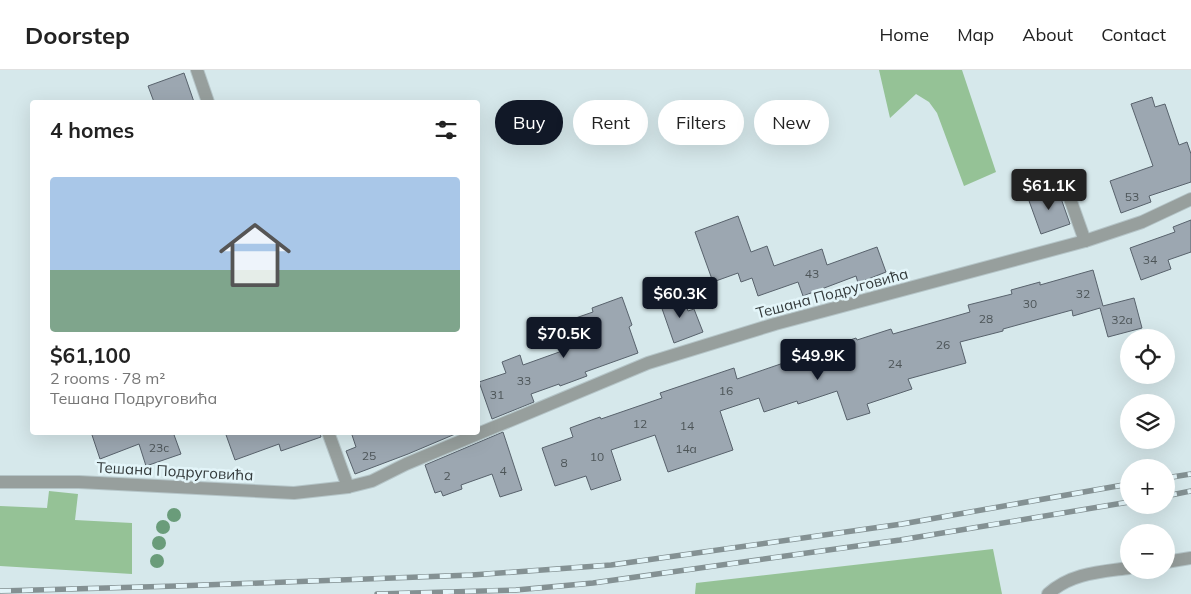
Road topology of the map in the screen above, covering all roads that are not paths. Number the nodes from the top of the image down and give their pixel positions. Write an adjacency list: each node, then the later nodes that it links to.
1 (197, 70): 2 (street)
2 (207, 100)
3 (1063, 178): 5 (street)
4 (1191, 200): 5 (street, Тешана Подруговића)
5 (1086, 241): 6 (street, Тешана Подруговића)
6 (480, 433)
7 (329, 435): 10 (street)
8 (475, 435): 10 (street, Тешана Подруговића)
9 (0, 482): 10 (street, Тешана Подруговића)
10 (348, 487)
11 (1191, 558): 12 (street)
12 (1175, 561)
13 (1120, 570): 14 (street)
14 (1048, 594)

